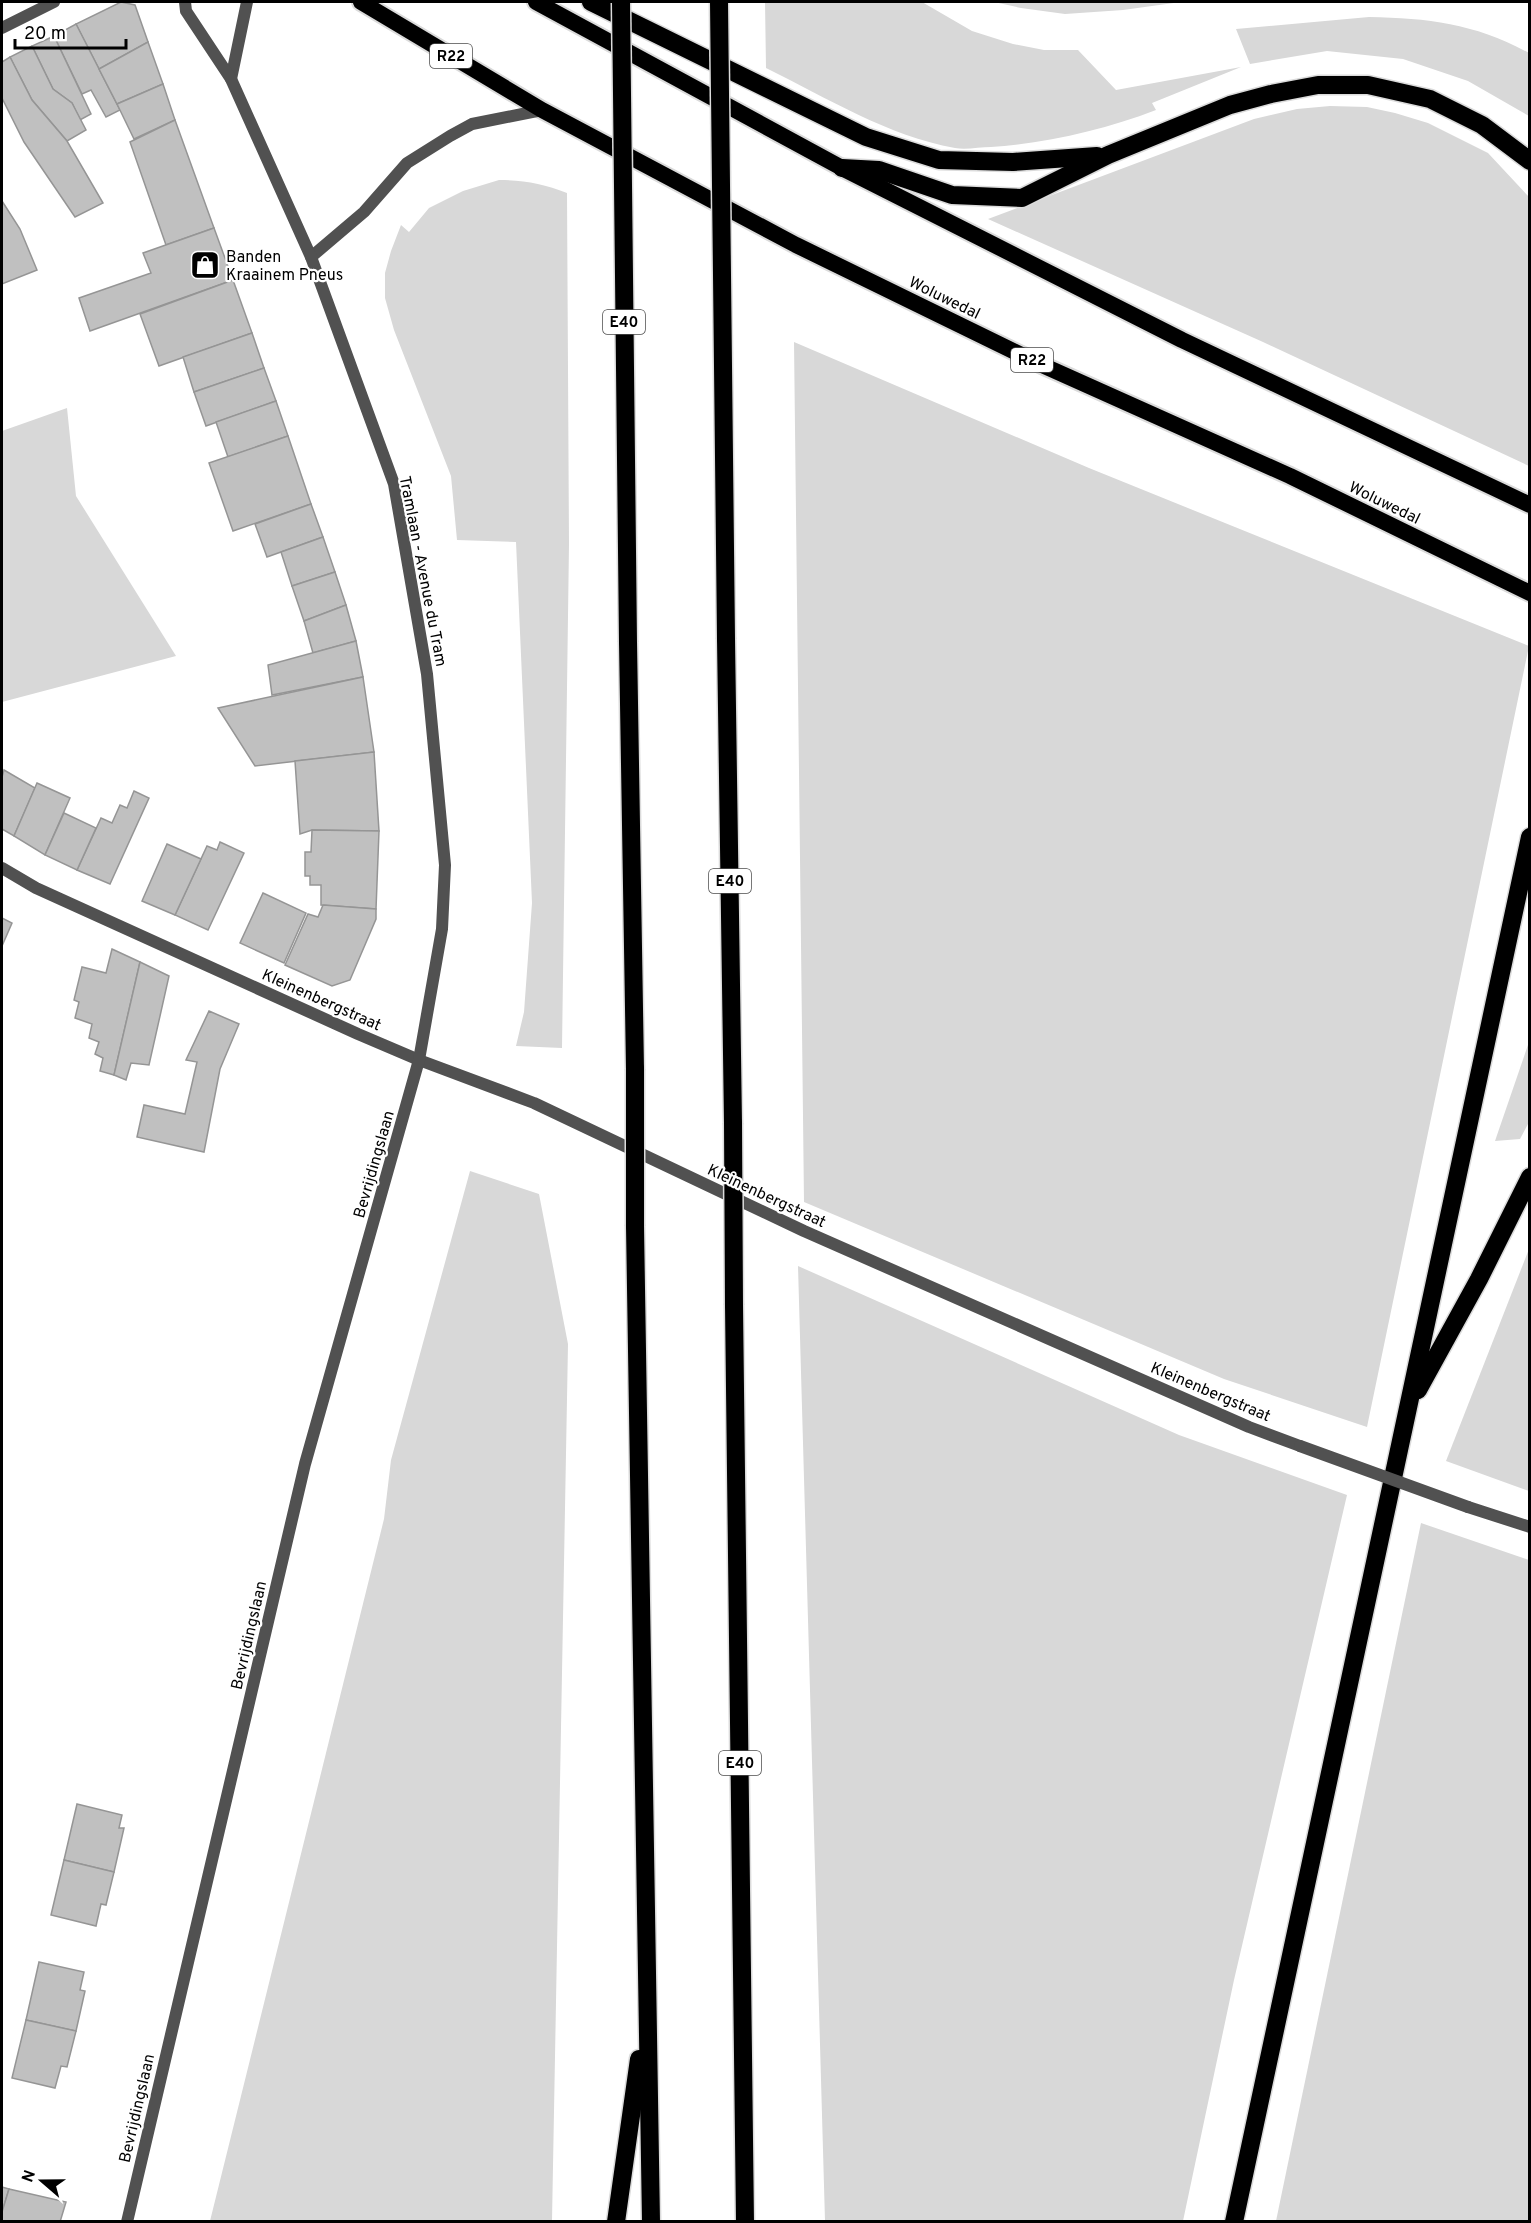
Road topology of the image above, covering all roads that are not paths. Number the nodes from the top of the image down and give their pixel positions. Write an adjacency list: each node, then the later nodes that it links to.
1 (54, 2): 9 (street)
2 (184, 2): 10 (street, Tramlaan - Avenue du Tram)
3 (248, 2): 10 (street)
4 (361, 2): 11 (highway, Woluwedal / R22)
5 (536, 2): 14 (highway)
6 (591, 2): 12 (highway)
7 (621, 2): 24 (highway, E40, bridge)
8 (719, 2): 28 (highway, E40, bridge)
9 (2, 28)
10 (231, 79): 15 (street, Tramlaan - Avenue du Tram)
11 (542, 110): 15 (street); 17 (highway, Woluwedal / R22)
12 (1108, 155): 13 (highway); 14 (highway)
13 (1530, 160)
14 (842, 168): 16 (highway)
15 (311, 257): 20 (street, Tramlaan - Avenue du Tram)
16 (1530, 505)
17 (1530, 593)
18 (1530, 837): 22 (highway)
19 (2, 868): 20 (street, Kleinenbergstraat)
20 (419, 1060): 23 (street, Kleinenbergstraat, bridge); 25 (street, Bevrijdingslaan)
21 (1530, 1177): 22 (highway)
22 (1409, 1408): 29 (highway)
23 (1530, 1527)
24 (646, 2004): 26 (highway); 27 (highway, E40)
25 (127, 2222)
26 (616, 2222)
27 (651, 2222)
28 (745, 2222)
29 (1234, 2222)

